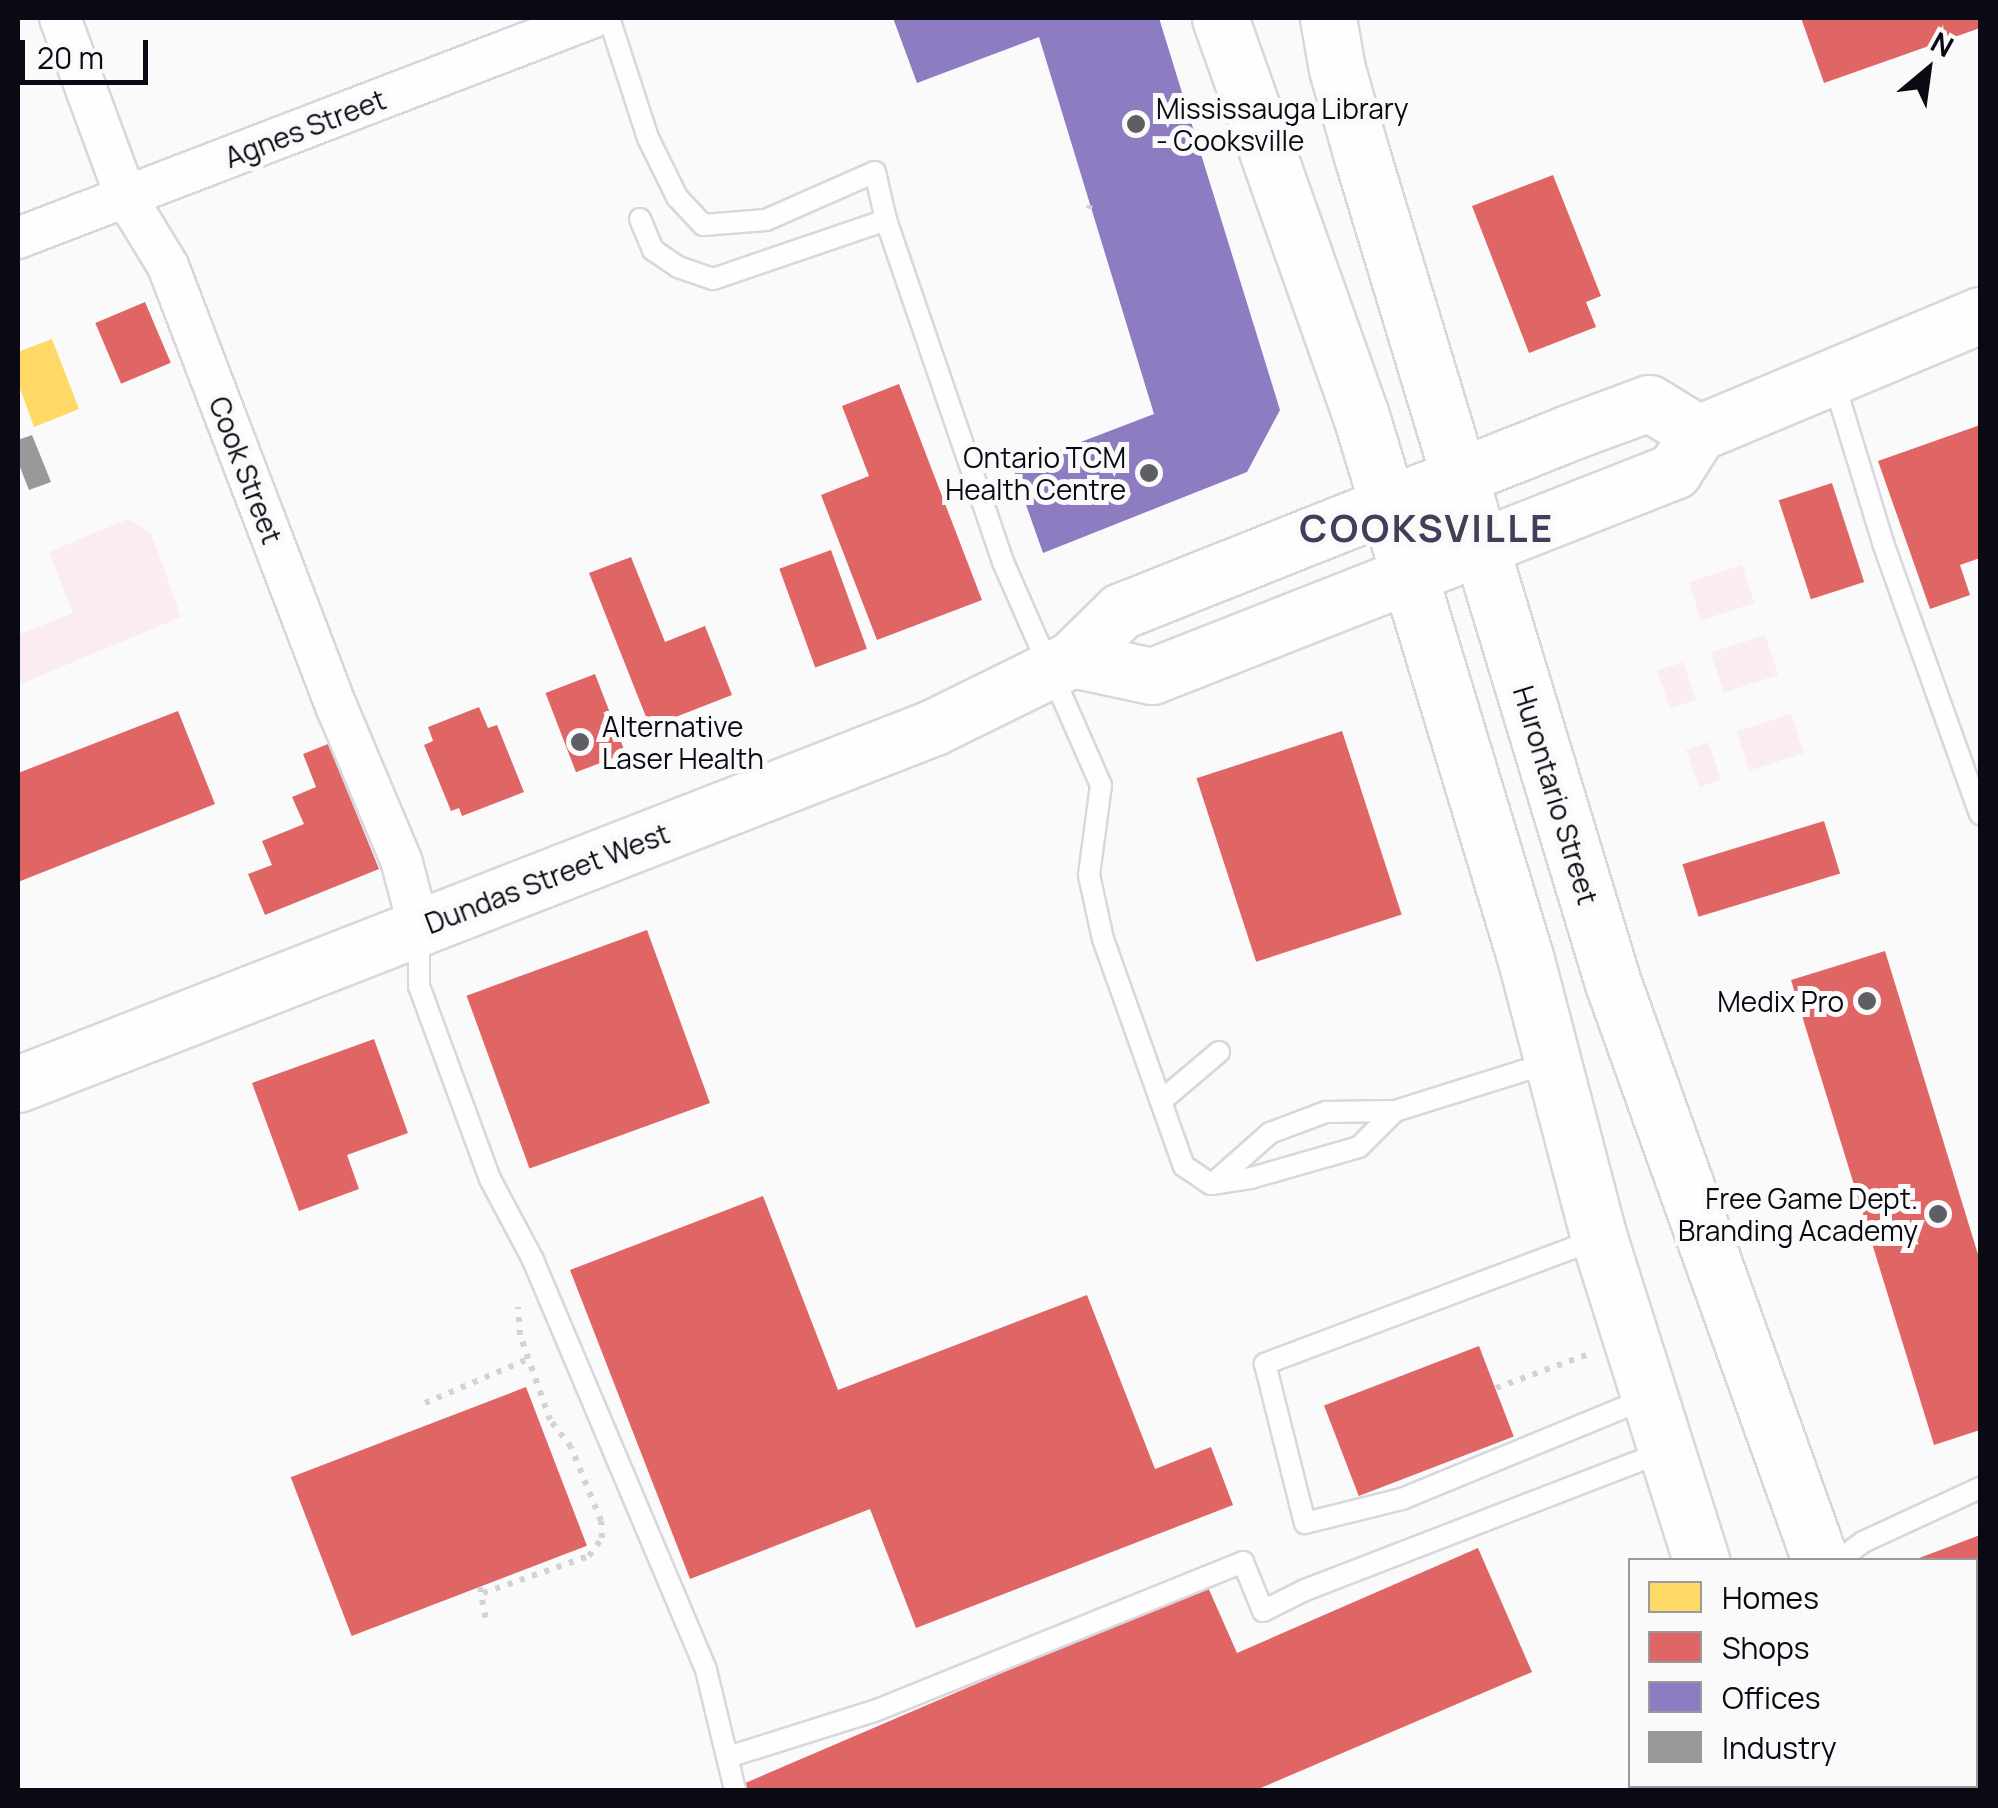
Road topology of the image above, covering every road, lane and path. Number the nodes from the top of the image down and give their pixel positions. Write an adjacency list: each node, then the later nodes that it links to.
1 (60, 18): 6 (street, Cook Street)
2 (592, 18): 6 (street, Agnes Street)
3 (609, 18): 8 (lane)
4 (1220, 18): 14 (main road)
5 (1328, 18): 13 (main road, Hurontario Street)
6 (126, 197): 9 (street, Agnes Street); 19 (street, Cook Street)
7 (640, 219): 8 (lane)
8 (886, 220): 17 (lane)
9 (18, 238)
10 (1980, 315): 11 (main road)
11 (1833, 377): 12 (main road); 18 (lane)
12 (1698, 433): 13 (main road, Dundas Street West); 15 (main road)
13 (1458, 477): 14 (main road, Dundas Street West); 15 (main road, Hurontario Street)
14 (1388, 506): 16 (main road); 17 (main road, Dundas Street West)
15 (1480, 548): 16 (main road); 36 (main road, Hurontario Street)
16 (1410, 576): 17 (main road); 21 (main road)
17 (1060, 664): 19 (main road, Dundas Street West); 23 (lane)
18 (1980, 814)
19 (419, 928): 22 (main road, Dundas Street West); 39 (lane)
20 (1219, 1052): 23 (lane)
21 (1553, 1062): 24 (lane); 26 (main road)
22 (18, 1084)
23 (1161, 1100): 25 (lane)
24 (1395, 1111): 25 (lane); 25 (lane)
25 (1211, 1184)
26 (1599, 1238): 31 (main road); 31 (lane)
27 (520, 1334): 29 (path)
28 (1604, 1349): 30 (path)
29 (528, 1359): 32 (path); 38 (path)
30 (1496, 1388)
31 (1647, 1398): 33 (main road)
32 (425, 1402)
33 (1663, 1452): 35 (main road); 39 (lane)
34 (1980, 1488): 37 (lane)
35 (1700, 1558)
36 (1819, 1558)
37 (1842, 1558)
38 (486, 1622)
39 (728, 1757): 40 (lane)
40 (735, 1790)

